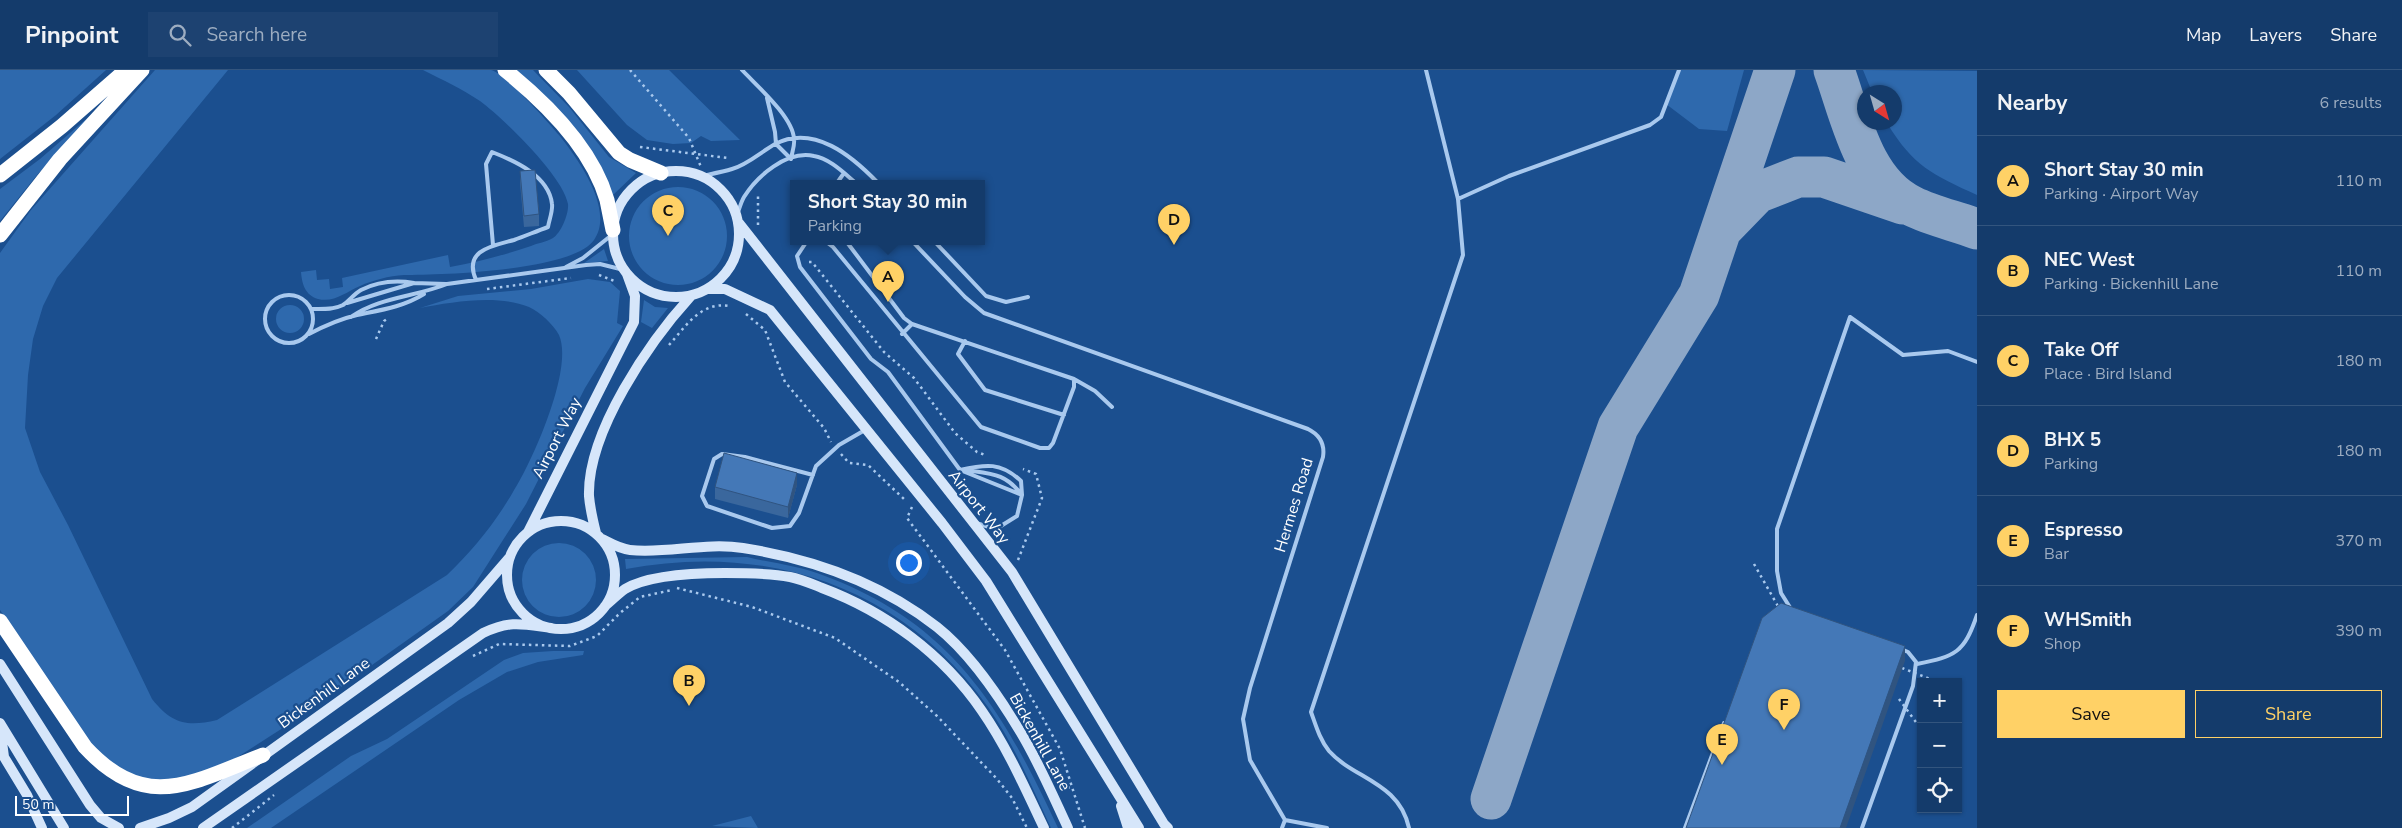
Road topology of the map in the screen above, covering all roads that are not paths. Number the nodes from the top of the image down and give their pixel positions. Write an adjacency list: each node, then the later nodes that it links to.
1 (126, 70): 14 (highway)
2 (142, 70): 23 (highway)
3 (505, 70): 22 (highway)
4 (546, 70): 12 (highway)
5 (742, 70): 8 (lane)
6 (1426, 70): 20 (lane)
7 (1679, 70): 20 (lane)
8 (767, 98): 9 (lane); 10 (lane)
9 (794, 139): 10 (lane); 11 (lane); 19 (lane)
10 (776, 144): 11 (lane); 15 (lane)
11 (791, 158): 13 (lane); 21 (lane)
12 (662, 173): 15 (main road); 22 (main road)
13 (844, 174): 16 (lane); 17 (lane)
14 (0, 175)
15 (702, 176): 21 (main road)
16 (849, 178): 18 (lane)
17 (839, 180)
18 (852, 180)
19 (875, 180)
20 (1458, 199): 85 (lane)
21 (738, 219): 35 (main road); 54 (main road, Airport Way)
22 (613, 232): 30 (lane); 31 (main road)
23 (0, 235)
24 (493, 245): 24 (lane); 32 (lane)
25 (804, 245): 51 (lane)
26 (831, 245): 44 (lane)
27 (849, 245): 42 (lane)
28 (916, 245): 72 (lane, Hermes Road)
29 (938, 245): 38 (lane)
30 (562, 269): 31 (lane); 32 (lane)
31 (625, 272): 37 (main road); 55 (main road, Airport Way)
32 (476, 280): 34 (lane)
33 (414, 283): 34 (lane); 39 (lane); 39 (lane)
34 (447, 284): 36 (lane)
35 (709, 288): 37 (main road); 50 (main road)
36 (426, 293): 41 (lane); 41 (lane)
37 (692, 296): 56 (main road)
38 (1028, 298)
39 (342, 305): 40 (lane)
40 (312, 309): 43 (lane); 43 (lane)
41 (351, 317): 43 (lane)
42 (912, 324): 44 (lane); 45 (lane)
43 (308, 334)
44 (902, 334): 49 (lane)
45 (965, 341): 47 (lane); 49 (lane)
46 (1977, 362): 59 (lane)
47 (1074, 379): 48 (lane); 49 (lane)
48 (1112, 407)
49 (1064, 415)
50 (866, 429): 52 (lane); 71 (main road)
51 (960, 470): 53 (lane); 53 (lane); 53 (lane)
52 (813, 475): 52 (lane)
53 (1022, 495): 54 (lane)
54 (972, 522): 82 (main road, Airport Way)
55 (528, 532): 56 (main road); 57 (main road)
56 (599, 536): 58 (main road); 79 (main road, Bickenhill Lane)
57 (509, 558): 64 (main road); 70 (main road, Bickenhill Lane)
58 (605, 606): 64 (main road); 78 (main road, Bickenhill Lane)
59 (1790, 609): 60 (lane); 61 (lane)
60 (1781, 611)
61 (1800, 612)
62 (1977, 615): 67 (lane)
63 (0, 621): 70 (highway)
64 (551, 628): 77 (main road)
65 (1899, 648): 87 (lane)
66 (0, 664): 75 (main road)
67 (1918, 664)
68 (1726, 719): 86 (lane)
69 (0, 723): 73 (main road); 74 (main road)
70 (263, 755): 76 (main road, Bickenhill Lane)
71 (1115, 788): 80 (main road); 81 (main road)
72 (1284, 820): 83 (lane); 84 (lane)
73 (42, 828)
74 (64, 828)
75 (118, 828)
76 (140, 828)
77 (203, 828)
78 (1044, 828)
79 (1068, 828)
80 (1128, 828)
81 (1139, 828)
82 (1168, 828)
83 (1282, 828)
84 (1327, 828)
85 (1409, 828)
86 (1685, 828)
87 (1862, 828)

